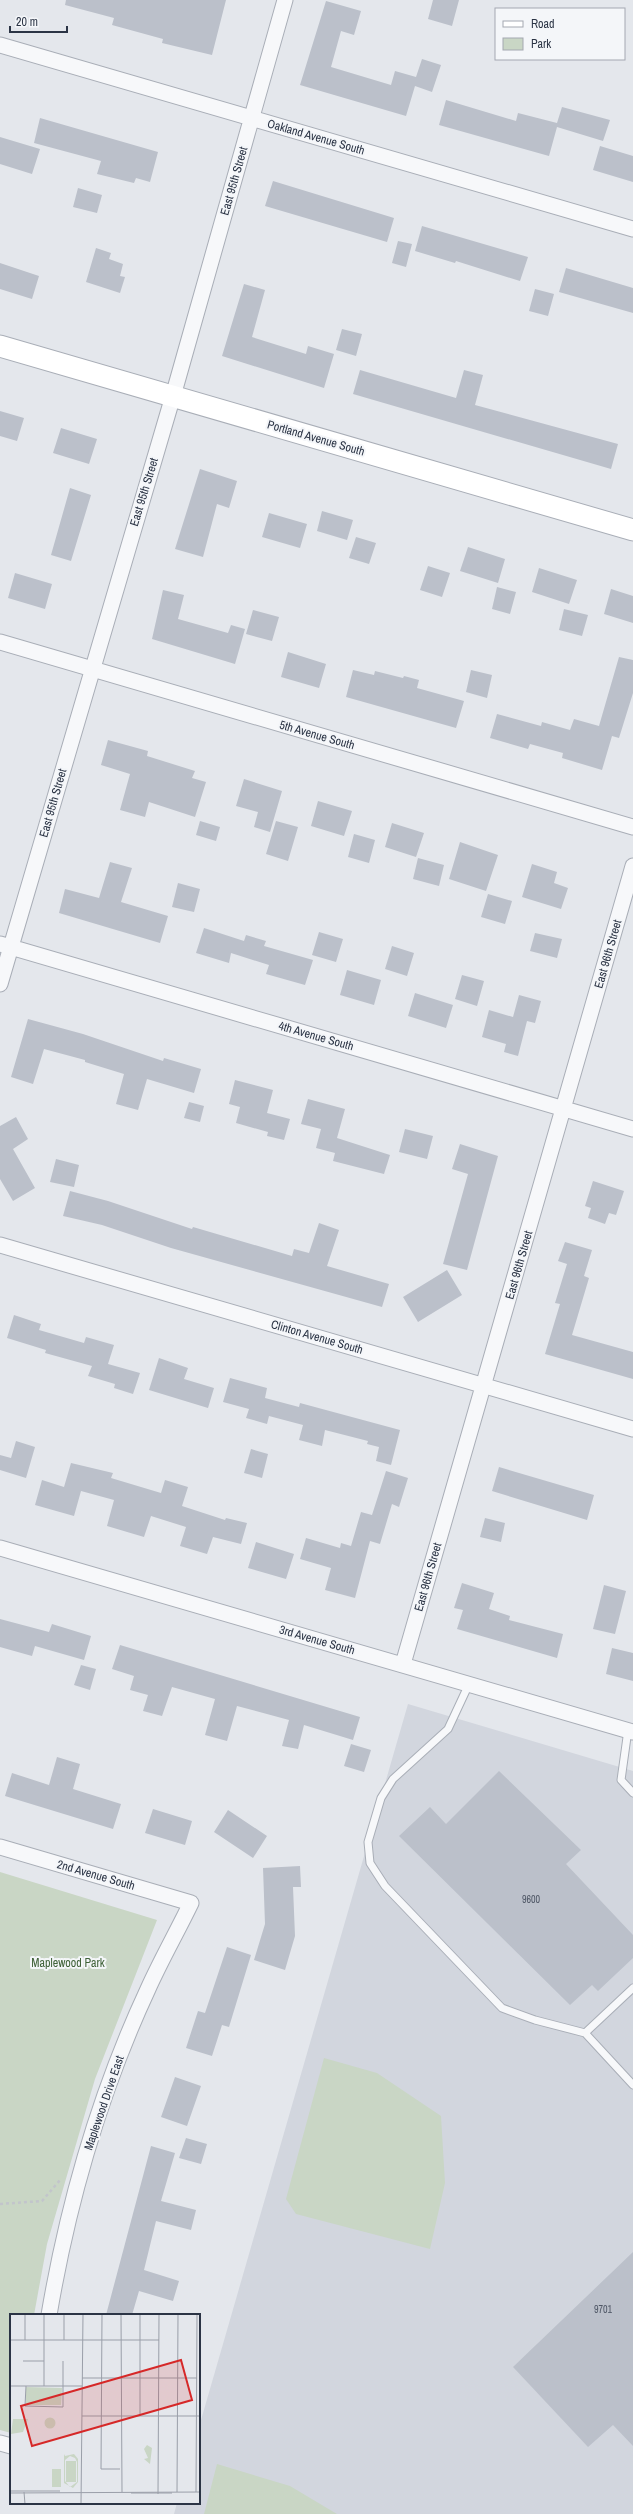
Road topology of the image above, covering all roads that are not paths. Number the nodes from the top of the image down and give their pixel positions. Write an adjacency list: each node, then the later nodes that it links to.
1 (285, 0): 3 (street, East 95th Street)
2 (0, 45): 3 (street, Oakland Avenue South)
3 (252, 119): 4 (street, Oakland Avenue South); 6 (street, East 95th Street)
4 (633, 230)
5 (0, 346): 6 (main road, Portland Avenue South)
6 (173, 396): 7 (main road, Portland Avenue South); 9 (street, East 95th Street)
7 (633, 530)
8 (0, 642): 9 (street, 5th Avenue South)
9 (92, 669): 10 (street, 5th Avenue South); 12 (street, East 95th Street)
10 (633, 828)
11 (633, 866): 14 (street, East 96th Street)
12 (5, 946): 13 (street, East 95th Street); 14 (street, 4th Avenue South)
13 (0, 984)
14 (564, 1108): 15 (street, 4th Avenue South); 17 (street, East 96th Street)
15 (633, 1129)
16 (0, 1245): 17 (street, Clinton Avenue South)
17 (484, 1385): 18 (street, Clinton Avenue South); 20 (street, East 96th Street)
18 (633, 1428)
19 (0, 1548): 20 (street, 3rd Avenue South)
20 (403, 1664): 21 (street, 3rd Avenue South)
21 (469, 1684): 22 (street, 3rd Avenue South); 27 (lane)
22 (631, 1731): 23 (lane)
23 (633, 1793)
24 (0, 1847): 25 (street, 2nd Avenue South)
25 (191, 1903): 29 (street, Maplewood Drive East)
26 (633, 1988): 27 (lane)
27 (585, 2034): 28 (lane)
28 (633, 2085)
29 (49, 2314)
30 (0, 2443): 31 (street)
31 (10, 2446)

